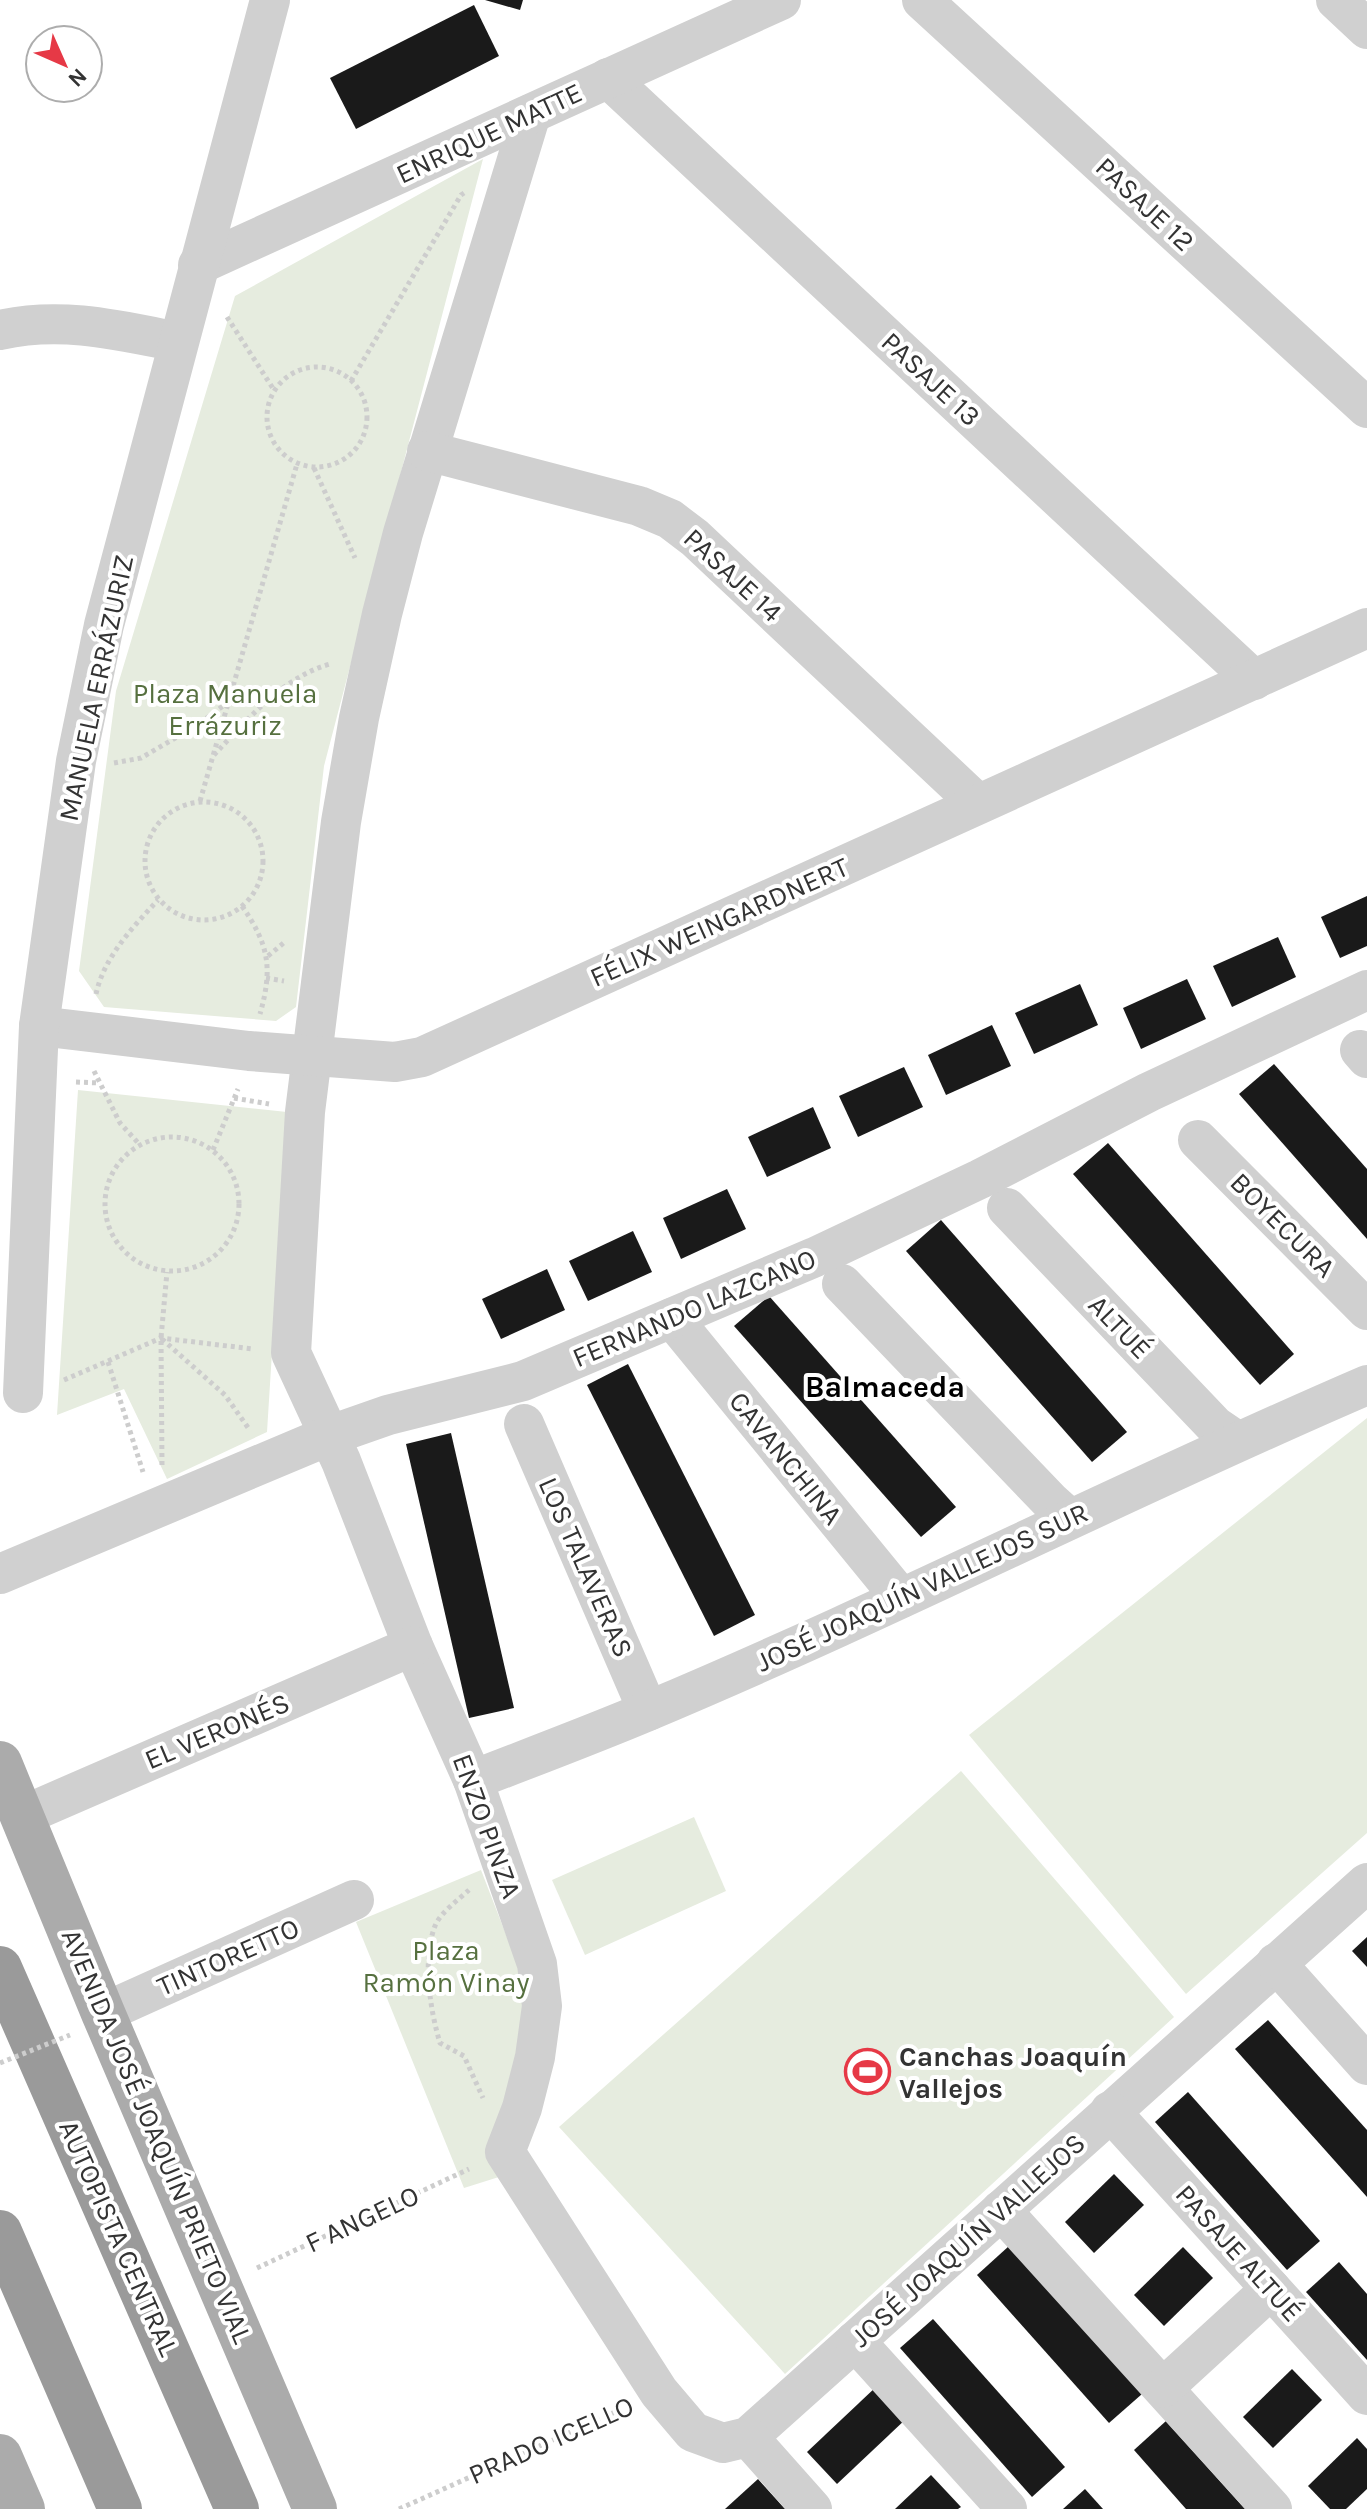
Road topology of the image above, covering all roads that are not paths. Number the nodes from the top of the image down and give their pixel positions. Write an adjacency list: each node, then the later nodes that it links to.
1 (270, 0): 8 (street, MANUELA ERRÁZURIZ)
2 (781, 0): 6 (street, ENRIQUE MATTE)
3 (922, 0): 11 (street, PASAJE 12)
4 (1336, 0): 5 (street)
5 (1367, 29)
6 (608, 78): 7 (street, ENRIQUE MATTE); 14 (street, PASAJE 13)
7 (531, 114): 8 (street, ENRIQUE MATTE); 12 (street)
8 (194, 281): 10 (street, MANUELA ERRÁZURIZ)
9 (0, 330): 10 (street)
10 (178, 342): 17 (street, MANUELA ERRÁZURIZ)
11 (1367, 408)
12 (427, 451): 15 (street, PASAJE 14); 18 (street)
13 (1367, 628): 14 (street, FÉLIX WEINGARDNERT)
14 (1254, 680): 15 (street, FÉLIX WEINGARDNERT)
15 (978, 804): 18 (street, FÉLIX WEINGARDNERT)
16 (1367, 990): 23 (street, FERNANDO LAZCANO)
17 (39, 1026): 18 (street, FÉLIX WEINGARDNERT); 25 (street, MANUELA ERRÁZURIZ)
18 (313, 1056): 27 (street)
19 (1198, 1140): 22 (street, BOYECURA)
20 (1007, 1208): 28 (street, ALTUÉ)
21 (842, 1284): 29 (street)
22 (1367, 1310)
23 (672, 1318): 27 (street, FERNANDO LAZCANO); 31 (street, CAVANCHINA)
24 (1367, 1385): 28 (street, JOSÉ JOAQUÍN VALLEJOS SUR)
25 (24, 1387)
26 (524, 1424): 33 (street, LOS TALAVERAS)
27 (328, 1436): 30 (street, FERNANDO LAZCANO); 32 (street, ENZO PINZA)
28 (1237, 1441): 29 (street, JOSÉ JOAQUÍN VALLEJOS SUR)
29 (1070, 1519): 31 (street, JOSÉ JOAQUÍN VALLEJOS SUR)
30 (0, 1574)
31 (901, 1598): 33 (street, JOSÉ JOAQUÍN VALLEJOS SUR)
32 (413, 1646): 35 (street, ENZO PINZA); 36 (street, EL VERONÉS)
33 (648, 1711): 35 (street, JOSÉ JOAQUÍN VALLEJOS SUR)
34 (0, 1763): 36 (main road, AVENIDA JOSÉ JOAQUÍN PRIETO VIAL)
35 (473, 1780): 50 (street, ENZO PINZA)
36 (22, 1816): 41 (main road, AVENIDA JOSÉ JOAQUÍN PRIETO VIAL)
37 (1367, 1883): 39 (street, JOSÉ JOAQUÍN VALLEJOS)
38 (354, 1900): 41 (street, TINTORETTO)
39 (1276, 1963): 42 (street); 43 (street, JOSÉ JOAQUÍN VALLEJOS)
40 (0, 1968): 52 (highway, AUTOPISTA CENTRAL)
41 (86, 2024): 57 (main road, AVENIDA JOSÉ JOAQUÍN PRIETO VIAL)
42 (1367, 2065)
43 (1123, 2124): 44 (street, JOSÉ JOAQUÍN VALLEJOS); 46 (street, PASAJE ALTUÉ)
44 (1001, 2210): 47 (street, JOSÉ JOAQUÍN VALLEJOS); 48 (street)
45 (0, 2232): 54 (highway)
46 (1271, 2289): 48 (street); 49 (street, PASAJE ALTUÉ)
47 (855, 2341): 50 (street, JOSÉ JOAQUÍN VALLEJOS); 59 (street)
48 (1163, 2388): 60 (street)
49 (1367, 2395)
50 (735, 2440): 58 (street)
51 (0, 2456): 53 (main road)
52 (219, 2466): 55 (highway, AUTOPISTA CENTRAL); 56 (highway)
53 (23, 2509)
54 (120, 2509)
55 (237, 2509)
56 (247, 2509)
57 (315, 2509)
58 (812, 2509)
59 (1007, 2509)
60 (1272, 2509)

